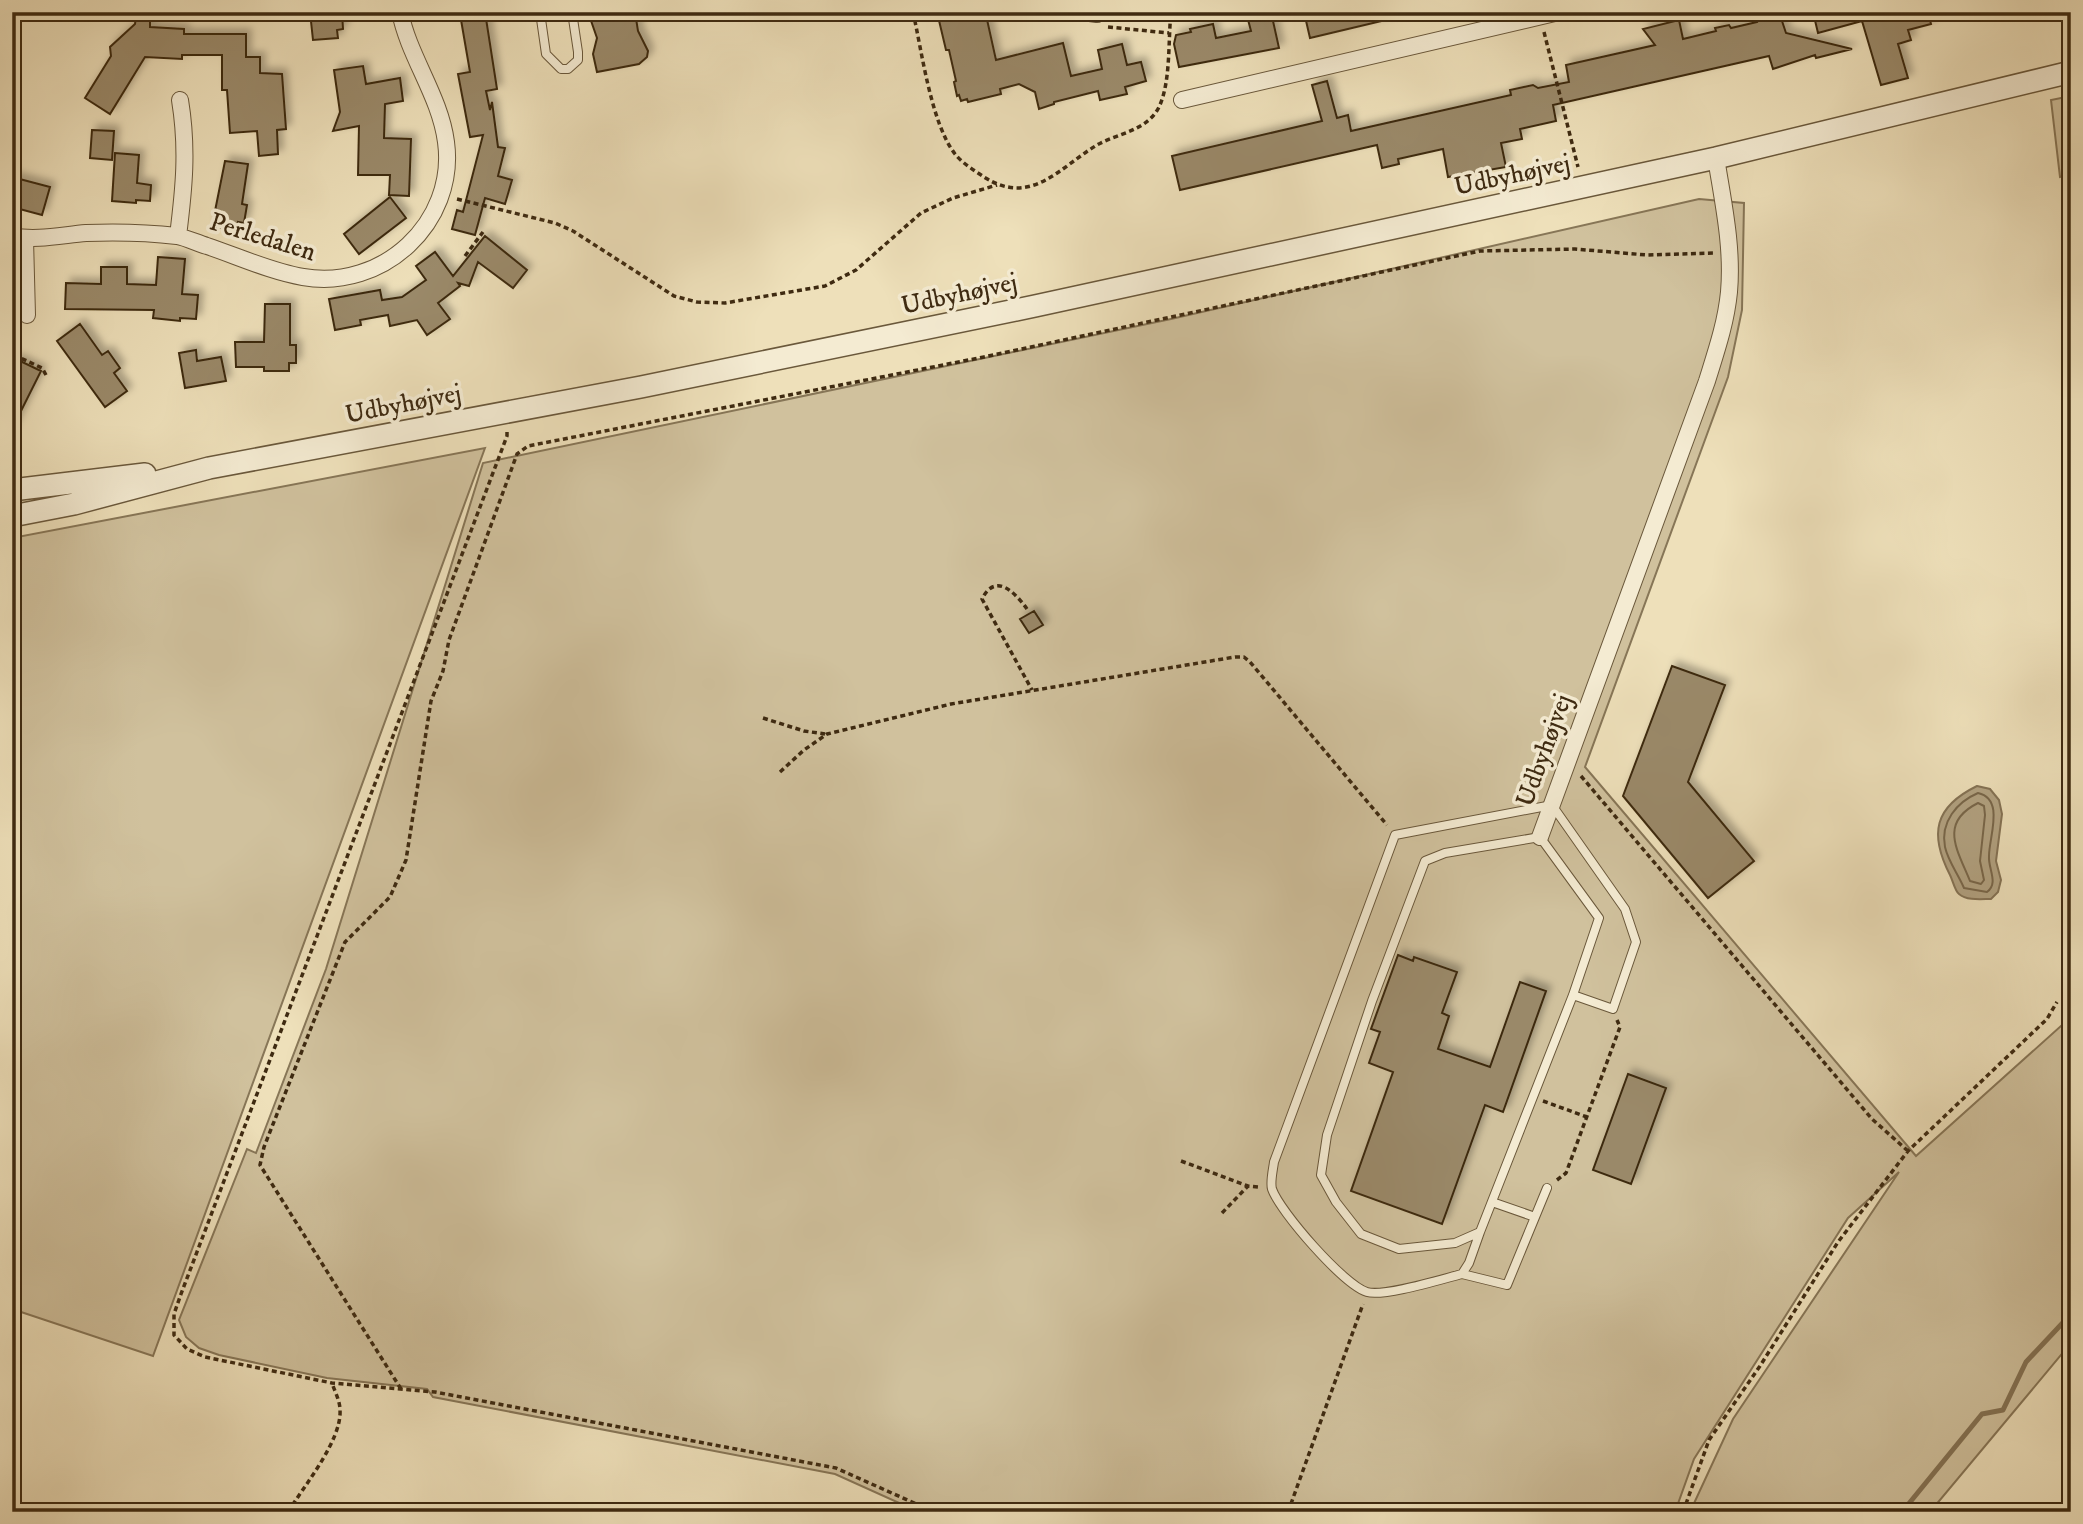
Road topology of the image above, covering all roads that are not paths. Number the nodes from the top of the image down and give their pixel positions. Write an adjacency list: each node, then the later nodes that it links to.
1 (400, 12): 10 (street, Perledalen)
2 (540, 12): 3 (lane)
3 (572, 12)
4 (1559, 12): 5 (street)
5 (1511, 18): 8 (street)
6 (2071, 72): 9 (street, Udbyhøjvej)
7 (180, 100): 10 (street, Perledalen)
8 (1182, 100)
9 (1716, 158): 13 (street, Udbyhøjvej); 16 (street, Udbyhøjvej)
10 (178, 236): 11 (street, Perledalen)
11 (18, 237): 12 (street, Perledalen)
12 (27, 315)
13 (209, 468): 14 (street, Udbyhøjvej); 15 (street, Udbyhøjvej)
14 (12, 490)
15 (12, 516)
16 (1552, 805): 17 (street, Udbyhøjvej); 18 (lane); 23 (lane)
17 (1540, 838): 18 (lane); 22 (lane)
18 (1573, 995): 20 (lane)
19 (1547, 1188): 21 (lane)
20 (1492, 1202): 21 (lane); 22 (lane)
21 (1535, 1217): 23 (lane)
22 (1480, 1233): 23 (lane)
23 (1462, 1274)

